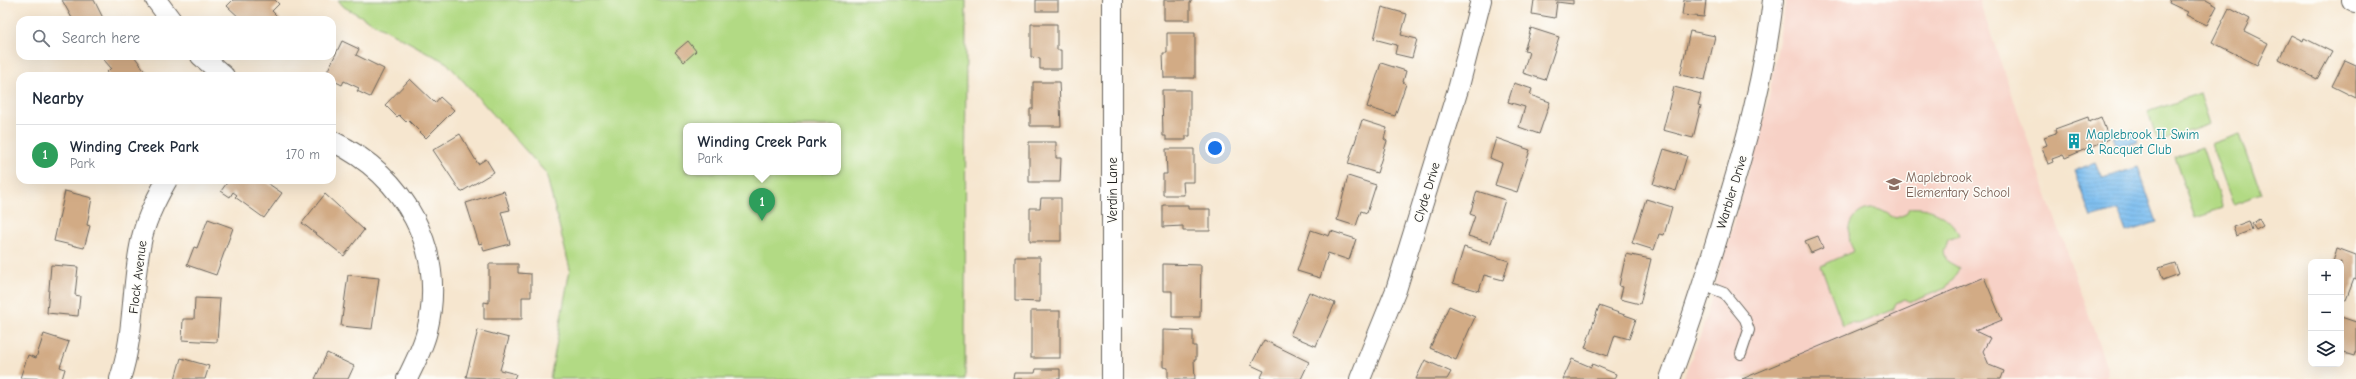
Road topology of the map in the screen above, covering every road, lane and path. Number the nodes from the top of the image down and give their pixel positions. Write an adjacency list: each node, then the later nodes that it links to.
1 (156, 0): 7 (street)
2 (1112, 0): 16 (street, Verdin Lane)
3 (1481, 0): 17 (street, Clyde Drive)
4 (1773, 0): 12 (street, Warbler Drive)
5 (2352, 0): 6 (street)
6 (2356, 2)
7 (168, 16)
8 (206, 60): 9 (street)
9 (219, 72)
10 (336, 143): 15 (street)
11 (165, 184): 14 (street, Flock Avenue)
12 (1703, 285): 13 (lane); 18 (street, Warbler Drive)
13 (1741, 354)
14 (120, 379)
15 (407, 379)
16 (1112, 379)
17 (1360, 379)
18 (1670, 379)

